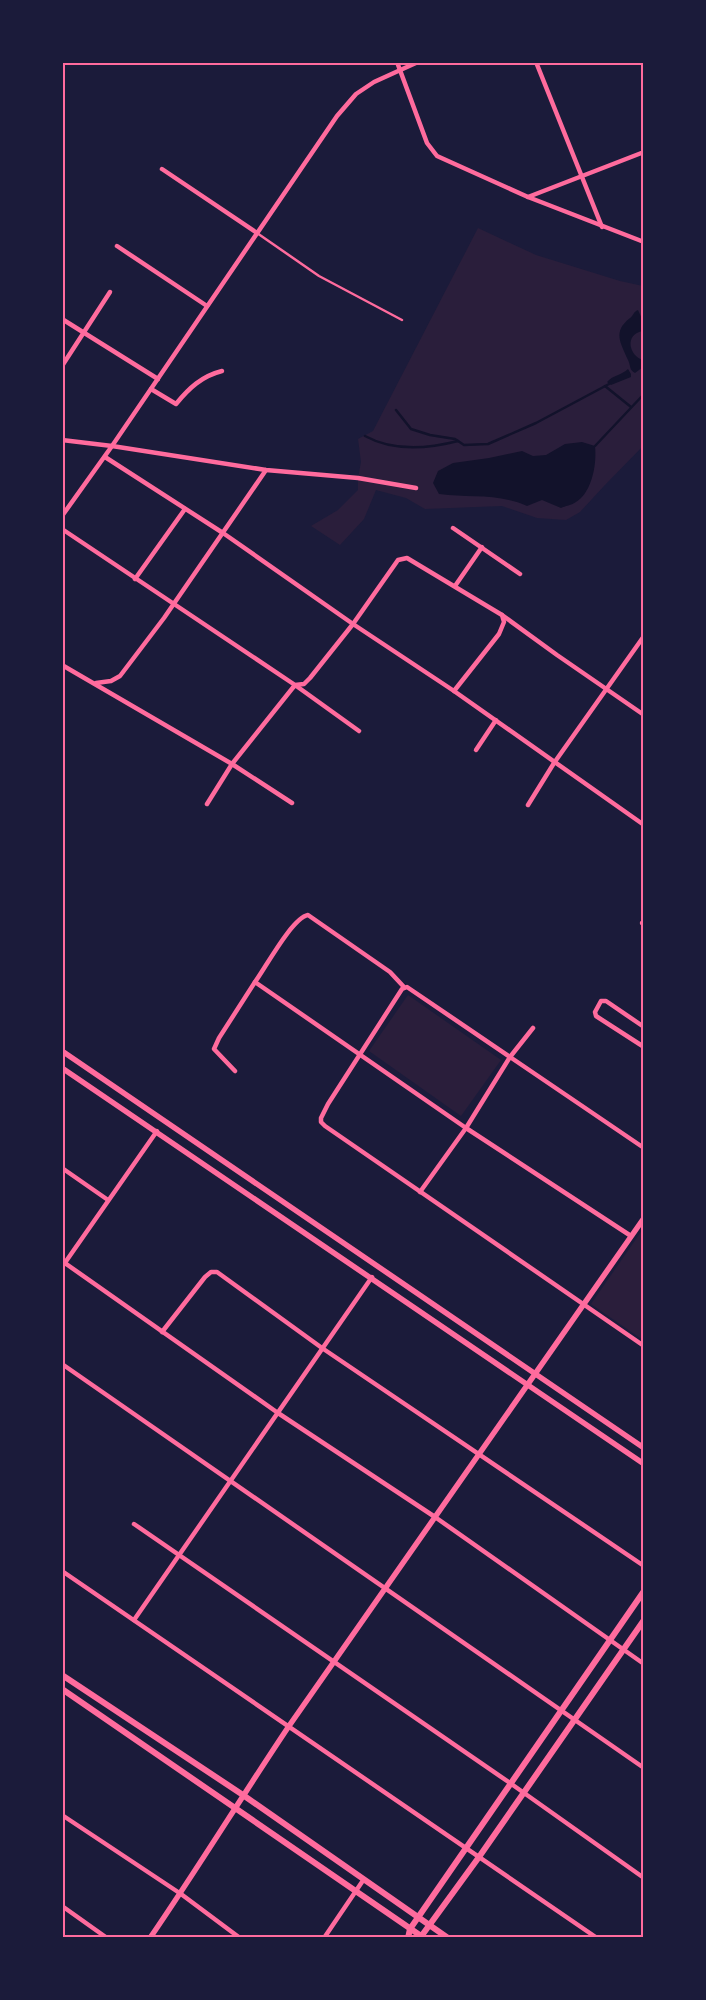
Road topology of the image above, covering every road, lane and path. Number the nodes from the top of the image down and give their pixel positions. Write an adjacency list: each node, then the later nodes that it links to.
1 (397, 62): 4 (street)
2 (418, 62): 4 (street)
3 (536, 62): 7 (street)
4 (400, 70): 8 (street); 10 (street)
5 (644, 152): 7 (street)
6 (162, 169): 10 (street)
7 (582, 177): 8 (street); 9 (street)
8 (528, 197): 9 (street)
9 (602, 227): 11 (street)
10 (257, 233): 14 (street); 16 (lane)
11 (644, 242)
12 (117, 246): 14 (street)
13 (110, 292): 17 (street)
14 (207, 306): 20 (street)
15 (62, 319): 17 (street)
16 (402, 320)
17 (84, 334): 18 (street); 20 (street)
18 (62, 366)
19 (222, 371): 21 (street)
20 (158, 379): 21 (street)
21 (151, 389): 23 (street)
22 (62, 440): 23 (street)
23 (112, 446): 24 (street); 25 (street)
24 (105, 457): 27 (street); 28 (street)
25 (266, 470): 26 (street); 31 (street)
26 (416, 488)
27 (185, 509): 31 (street); 34 (street)
28 (62, 516)
29 (454, 528): 32 (street)
30 (62, 529): 34 (street)
31 (222, 533): 36 (street); 38 (street)
32 (482, 547): 33 (street); 35 (street)
33 (520, 574)
34 (135, 579): 36 (street)
35 (455, 586): 37 (street); 38 (street)
36 (173, 605): 41 (street); 42 (street)
37 (502, 615): 43 (street); 44 (street)
38 (353, 624): 42 (street); 44 (street)
39 (644, 636): 43 (street)
40 (62, 665): 41 (street)
41 (96, 683): 50 (street)
42 (295, 685): 47 (street); 50 (street)
43 (606, 689): 45 (street); 49 (street)
44 (454, 691): 46 (street)
45 (644, 715)
46 (496, 720): 48 (street); 49 (street)
47 (359, 731)
48 (476, 750)
49 (554, 763): 53 (street); 54 (street)
50 (232, 764): 51 (street); 52 (street)
51 (292, 803)
52 (206, 804)
53 (528, 805)
54 (644, 825)
55 (255, 982): 56 (street); 61 (street); 64 (street)
56 (404, 987): 61 (street); 62 (street)
57 (644, 1027): 59 (street)
58 (532, 1028): 62 (street)
59 (644, 1048)
60 (62, 1051): 75 (street)
61 (360, 1053): 65 (street); 69 (street)
62 (510, 1057): 65 (street); 67 (street)
63 (62, 1068): 66 (street)
64 (235, 1071)
65 (466, 1128): 69 (street); 72 (street)
66 (157, 1131): 70 (street); 74 (street)
67 (644, 1148)
68 (62, 1168): 70 (street)
69 (420, 1192): 77 (street)
70 (108, 1200): 73 (street)
71 (644, 1218): 72 (street)
72 (631, 1236): 77 (street)
73 (63, 1264): 78 (street)
74 (372, 1277): 76 (street); 80 (street)
75 (419, 1293): 76 (street); 82 (street)
76 (410, 1304): 83 (street)
77 (584, 1304): 79 (street); 82 (street)
78 (162, 1332): 80 (street); 84 (street)
79 (644, 1346)
80 (322, 1348): 84 (street); 86 (street)
81 (62, 1364): 88 (street)
82 (535, 1373): 83 (street); 85 (street)
83 (528, 1383): 86 (street); 87 (street)
84 (278, 1413): 88 (street); 89 (street)
85 (644, 1448)
86 (479, 1454): 89 (street); 92 (street)
87 (644, 1464)
88 (231, 1480): 91 (street); 94 (street)
89 (435, 1517): 94 (street); 98 (street)
90 (134, 1524): 91 (street)
91 (179, 1554): 96 (street); 100 (street)
92 (644, 1566)
93 (62, 1571): 96 (street)
94 (384, 1588): 100 (street); 104 (street)
95 (644, 1591): 98 (main road)
96 (134, 1620): 106 (street)
97 (644, 1620): 99 (main road)
98 (609, 1640): 99 (street); 104 (main road)
99 (623, 1649): 101 (street); 105 (main road)
100 (334, 1661): 106 (street); 108 (street)
101 (644, 1664)
102 (62, 1675): 110 (main road)
103 (62, 1689): 111 (main road)
104 (561, 1711): 105 (street); 108 (main road)
105 (574, 1719): 107 (street); 109 (main road)
106 (289, 1726): 110 (street); 113 (street)
107 (644, 1768)
108 (510, 1783): 109 (street); 113 (main road)
109 (523, 1792): 114 (main road); 115 (street)
110 (243, 1795): 111 (street); 116 (main road)
111 (235, 1808): 117 (main road); 118 (street)
112 (62, 1815): 118 (street)
113 (466, 1848): 114 (street); 120 (main road)
114 (479, 1857): 121 (main road); 130 (street)
115 (644, 1878)
116 (364, 1879): 117 (street); 120 (main road)
117 (356, 1890): 122 (main road); 127 (street)
118 (180, 1894): 125 (street); 126 (street)
119 (62, 1906): 124 (street)
120 (418, 1917): 121 (main road); 122 (main road)
121 (430, 1926): 123 (main road); 129 (main road)
122 (410, 1929): 123 (main road); 128 (main road)
123 (422, 1937)
124 (107, 1938)
125 (150, 1938)
126 (240, 1938)
127 (324, 1938)
128 (408, 1938)
129 (448, 1938)
130 (597, 1938)

